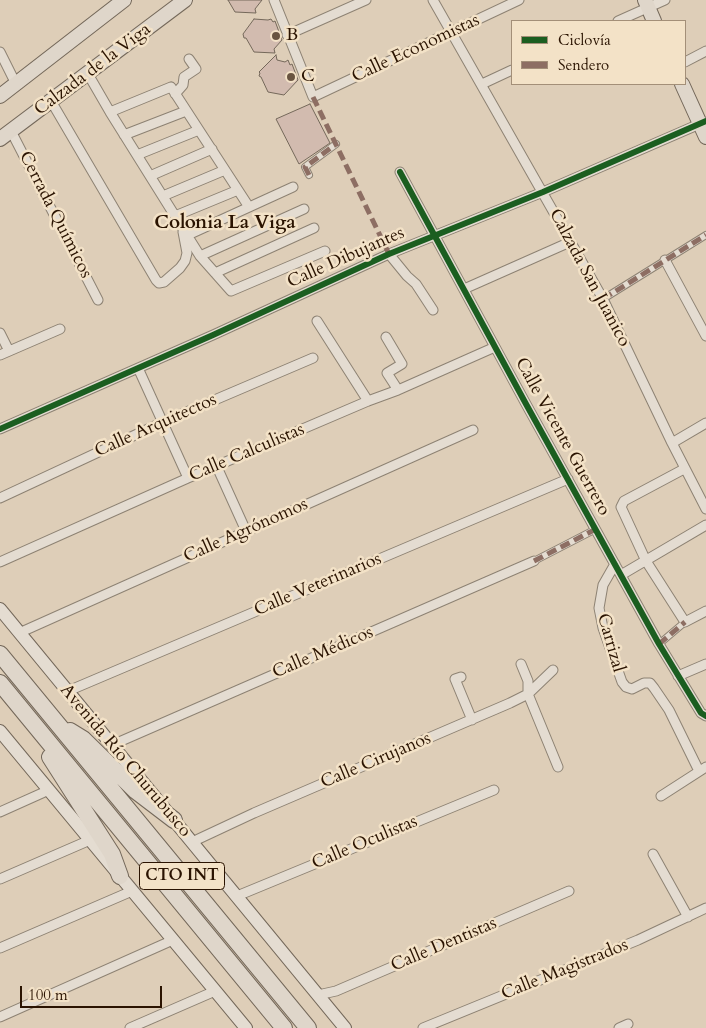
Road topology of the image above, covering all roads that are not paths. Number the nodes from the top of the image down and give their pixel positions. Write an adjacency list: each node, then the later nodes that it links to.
1 (124, 0): 19 (main road, Calzada de la Viga)
2 (185, 0): 18 (main road, Calzada de la Viga)
3 (274, 0): 12 (street)
4 (366, 0): 12 (street)
5 (433, 0): 11 (street, Calzada San Juanico)
6 (519, 0): 11 (street, Calle Economistas)
7 (665, 0): 8 (street)
8 (646, 4): 9 (street); 10 (main road)
9 (620, 20)
10 (654, 20)
11 (451, 32): 12 (street, Calle Economistas); 20 (street, Calzada San Juanico)
12 (287, 35)
13 (706, 51): 16 (street)
14 (0, 52): 19 (street)
15 (189, 59): 22 (street)
16 (686, 61)
17 (511, 70): 20 (street)
18 (88, 74): 24 (main road, Calzada de la Viga); 26 (street)
19 (16, 84): 23 (main road, Calzada de la Viga)
20 (482, 84): 41 (street, Calzada San Juanico)
21 (683, 85): 27 (main road)
22 (175, 94): 25 (street); 26 (street)
23 (0, 96)
24 (51, 102): 30 (main road, Calzada de la Viga); 47 (street)
25 (186, 110): 28 (street); 29 (street)
26 (110, 112): 29 (street)
27 (703, 122): 31 (main road); 41 (street, Calle Dibujantes)
28 (198, 130): 33 (street); 34 (street)
29 (124, 134): 34 (street)
30 (6, 135): 58 (street, Cerrada Químicos)
31 (706, 137)
32 (336, 144): 37 (street)
33 (212, 149): 35 (street); 38 (street)
34 (138, 155): 38 (street)
35 (225, 170): 40 (street); 42 (street)
36 (400, 172): 49 (street, Calle Vicente Guerrero)
37 (308, 175)
38 (150, 176): 42 (street)
39 (293, 187): 43 (street)
40 (238, 190): 43 (street); 45 (street)
41 (543, 192): 49 (street, Calle Dibujantes); 50 (street, Calzada San Juanico)
42 (163, 196): 45 (street)
43 (249, 207): 47 (street)
44 (304, 209): 53 (street)
45 (175, 216): 47 (street)
46 (314, 228): 55 (street)
47 (185, 231): 53 (street)
48 (706, 235): 54 (street)
49 (434, 237): 52 (street, Calle Dibujantes); 56 (street, Calle Vicente Guerrero)
50 (570, 242): 56 (street); 57 (street, Calzada San Juanico)
51 (325, 251): 55 (street)
52 (389, 254): 59 (street); 69 (street, Calle Dibujantes)
53 (200, 256): 55 (street)
54 (665, 260): 57 (street); 63 (street)
55 (215, 273)
56 (464, 290): 65 (street, Calle Vicente Guerrero)
57 (604, 299): 76 (street, Calzada San Juanico)
58 (98, 300)
59 (433, 310)
60 (317, 321): 71 (street)
61 (60, 329): 66 (street)
62 (0, 333): 66 (street)
63 (706, 336)
64 (386, 337): 70 (street)
65 (495, 347): 70 (street, Calle Calculistas); 80 (street, Calle Vicente Guerrero)
66 (9, 351): 67 (street)
67 (0, 355)
68 (313, 358): 72 (street, Calle Arquitectos)
69 (138, 368): 72 (street); 74 (street, Calle Dibujantes)
70 (398, 390): 71 (street, Calle Calculistas)
71 (368, 401): 77 (street, Calle Calculistas)
72 (163, 422): 79 (street); 81 (street, Calle Arquitectos)
73 (706, 423): 76 (street)
74 (0, 429)
75 (473, 430): 85 (street, Calle Agrónomos)
76 (672, 443): 78 (street, Calzada San Juanico)
77 (216, 466): 79 (street, Calle Calculistas); 85 (street)
78 (684, 469): 82 (street, Calzada San Juanico); 87 (street)
79 (188, 478): 88 (street, Calle Calculistas)
80 (568, 479): 84 (street, Calle Vicente Guerrero); 103 (street, Calle Veterinarios)
81 (0, 498)
82 (706, 509)
83 (706, 525): 87 (street)
84 (596, 529): 86 (street); 89 (street, Calle Vicente Guerrero)
85 (246, 532): 94 (street, Calle Agrónomos)
86 (534, 561): 110 (street, Calle Médicos)
87 (646, 561): 90 (street); 93 (street)
88 (0, 562)
89 (615, 564): 90 (street, Calle Vicente Guerrero); 112 (street, Carrizal)
90 (621, 575): 95 (street, Calle Vicente Guerrero)
91 (0, 609): 94 (main road, Avenida Río Churubusco / CTO INT)
92 (706, 611): 93 (street)
93 (685, 622): 95 (street)
94 (19, 633): 103 (main road, Avenida Río Churubusco / CTO INT)
95 (659, 644): 100 (street, Calle Vicente Guerrero)
96 (0, 654): 107 (highway, CTO INT)
97 (521, 664): 104 (street)
98 (706, 664): 100 (street)
99 (553, 670): 104 (street, Calle Cirujanos)
100 (678, 676): 105 (street, Calle Vicente Guerrero)
101 (461, 677): 106 (street)
102 (0, 683): 108 (highway, CTO INT)
103 (68, 691): 110 (main road, Avenida Río Churubusco / CTO INT)
104 (528, 694): 106 (street, Calle Cirujanos); 111 (street)
105 (704, 714)
106 (472, 720): 119 (street, Calle Cirujanos)
107 (57, 724): 117 (highway); 136 (highway, CTO INT)
108 (41, 734): 121 (highway); 135 (highway, CTO INT)
109 (2, 738): 113 (main road, CTO INT)
110 (112, 745): 117 (main road, Avenida Río Churubusco / CTO INT)
111 (558, 767)
112 (703, 769): 115 (street)
113 (49, 790): 116 (street); 118 (main road, CTO INT)
114 (494, 790): 125 (street, Calle Oculistas)
115 (661, 796)
116 (0, 812)
117 (174, 820): 119 (main road, Avenida Río Churubusco / CTO INT)
118 (90, 840): 121 (main road, CTO INT); 122 (street)
119 (192, 842): 125 (main road, Avenida Río Churubusco / CTO INT)
120 (653, 854): 127 (street)
121 (120, 876): 123 (main road, CTO INT)
122 (0, 879)
123 (132, 890): 128 (main road, CTO INT); 129 (street)
124 (569, 891): 131 (street, Calle Dentistas)
125 (237, 896): 131 (main road, Avenida Río Churubusco / CTO INT)
126 (706, 908): 127 (street, Calle Magistrados)
127 (688, 917): 138 (street, Calle Magistrados)
128 (173, 940): 130 (main road, CTO INT); 132 (street)
129 (0, 948)
130 (215, 991): 133 (street); 134 (main road, CTO INT)
131 (318, 995): 137 (main road, Avenida Río Churubusco / CTO INT)
132 (0, 1017)
133 (130, 1028)
134 (246, 1028)
135 (284, 1028)
136 (308, 1028)
137 (345, 1028)
138 (422, 1028)

